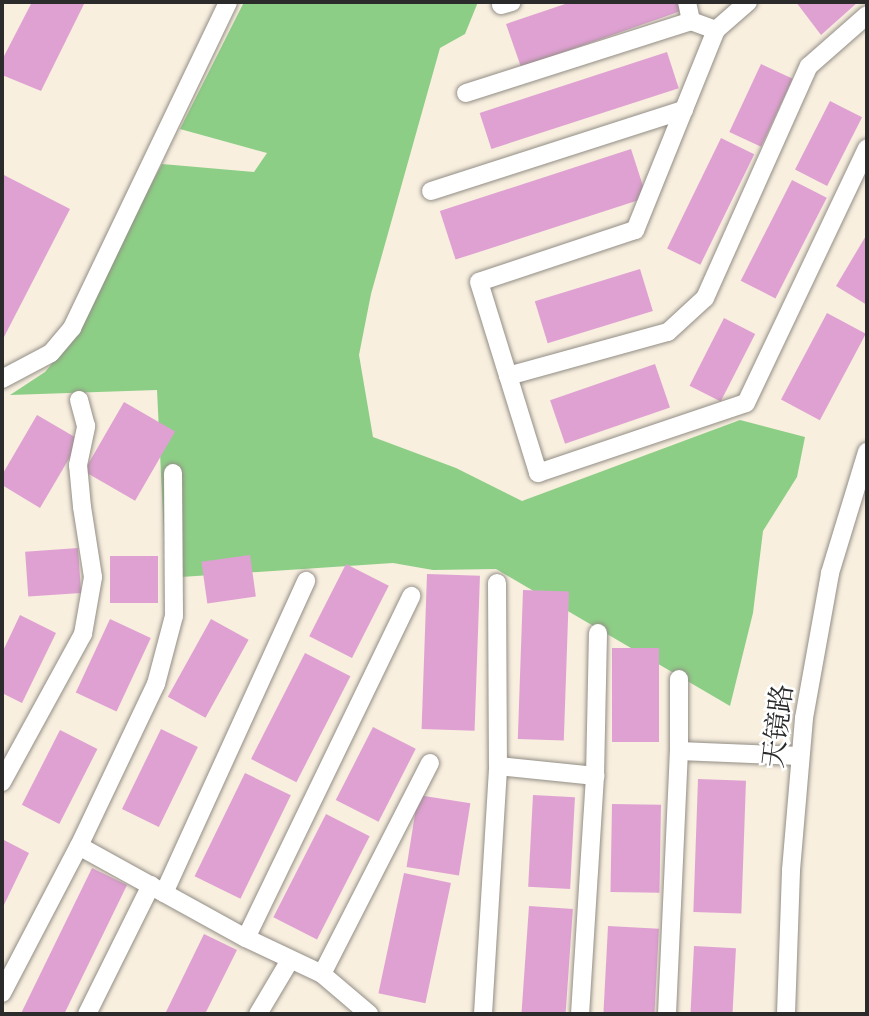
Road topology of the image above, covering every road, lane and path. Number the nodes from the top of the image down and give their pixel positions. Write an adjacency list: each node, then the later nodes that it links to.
1 (228, 2): 12 (street)
2 (687, 2): 5 (street)
3 (748, 2): 6 (street)
4 (867, 15): 11 (street)
5 (691, 21): 6 (street); 7 (street)
6 (716, 30): 8 (street)
7 (466, 93)
8 (684, 110): 10 (street); 11 (street)
9 (867, 148): 11 (street)
10 (431, 191)
11 (508, 376)
12 (2, 379)
13 (79, 400): 26 (street)
14 (867, 452): 22 (street, 天镜路)
15 (173, 473): 27 (street)
16 (306, 581): 28 (street)
17 (497, 583): 24 (street)
18 (411, 596): 29 (street)
19 (598, 633): 25 (street)
20 (679, 679): 21 (street)
21 (679, 751): 22 (street); 38 (street)
22 (800, 756): 39 (street, 天镜路)
23 (430, 763): 31 (street)
24 (498, 766): 25 (street); 36 (street)
25 (595, 775): 37 (street)
26 (2, 782)
27 (79, 846): 28 (street); 32 (street)
28 (157, 889): 29 (street); 33 (street)
29 (246, 938): 30 (street)
30 (290, 960): 31 (street); 34 (street)
31 (322, 974): 35 (street)
32 (2, 993)
33 (87, 1014)
34 (258, 1014)
35 (369, 1014)
36 (483, 1014)
37 (580, 1014)
38 (667, 1014)
39 (786, 1014)

